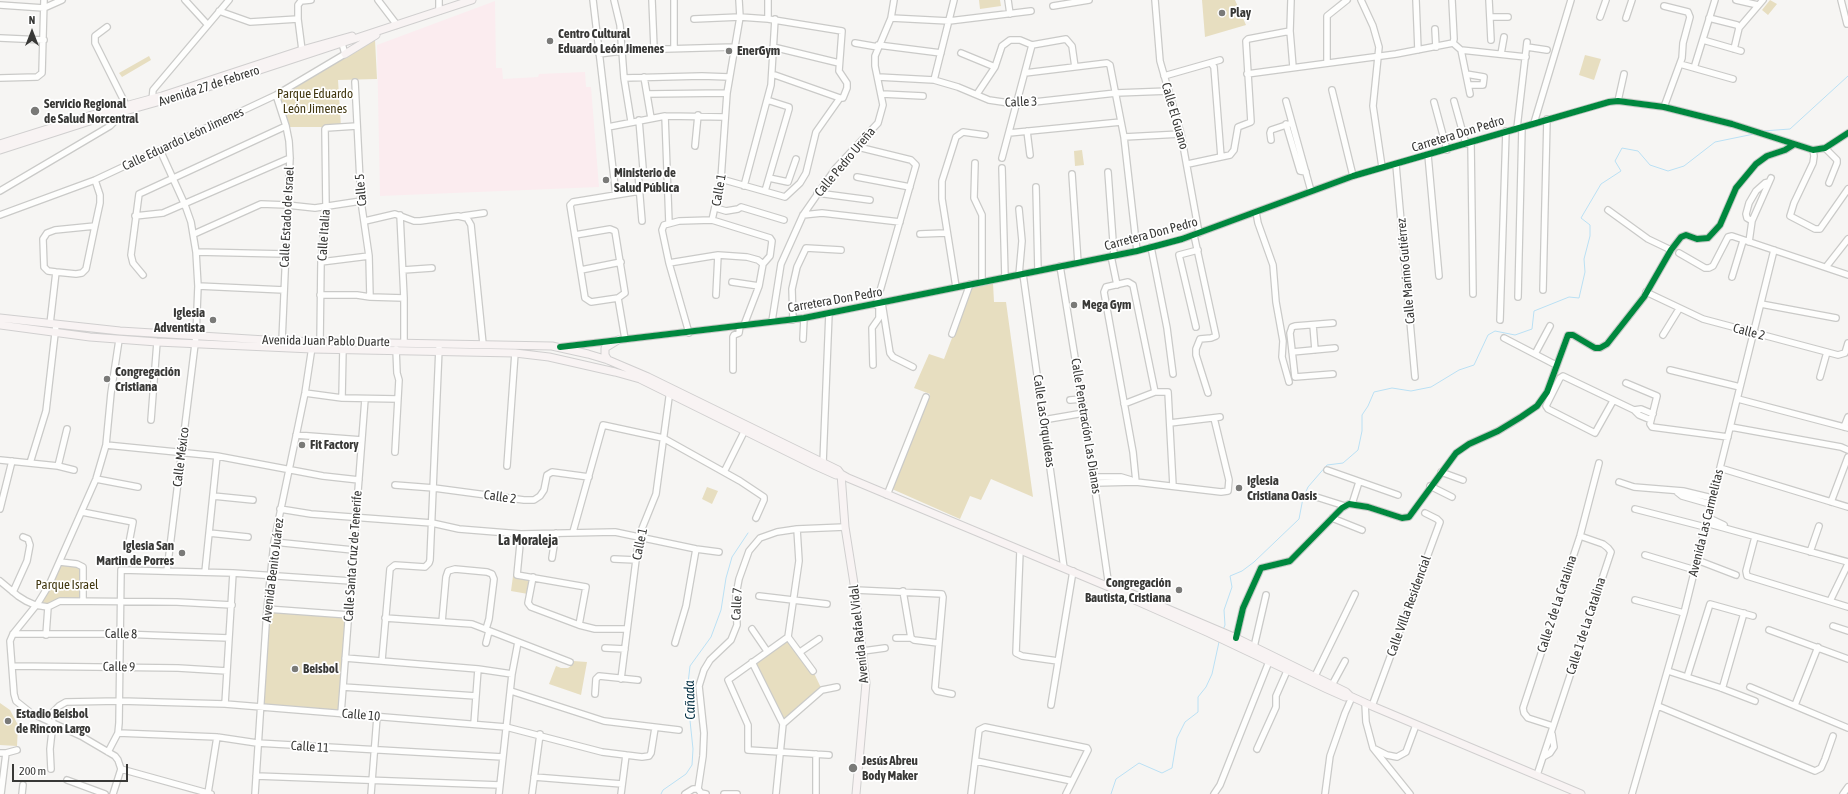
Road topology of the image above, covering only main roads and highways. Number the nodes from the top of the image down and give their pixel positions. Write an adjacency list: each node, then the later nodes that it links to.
1 (472, 0): 2 (main road, Avenida 27 de Febrero)
2 (386, 28): 3 (main road, Avenida 27 de Febrero); 4 (main road)
3 (341, 41): 5 (main road, Avenida 27 de Febrero); 5 (main road, Avenida 27 de Febrero)
4 (344, 54)
5 (152, 101): 6 (main road, Avenida 27 de Febrero)
6 (125, 109): 7 (main road, Avenida 27 de Febrero); 8 (main road, Avenida 27 de Febrero)
7 (0, 144)
8 (0, 150)
9 (0, 318): 11 (main road, Avenida Juan Pablo Duarte)
10 (0, 325): 11 (main road, Avenida Juan Pablo Duarte)
11 (54, 327): 13 (main road, Avenida Juan Pablo Duarte); 13 (main road, Avenida Juan Pablo Duarte)
12 (621, 339): 16 (main road)
13 (312, 345): 14 (main road, Avenida Juan Pablo Duarte); 14 (main road, Avenida Juan Pablo Duarte)
14 (439, 347): 15 (main road, Avenida Juan Pablo Duarte); 19 (main road, Avenida Juan Pablo Duarte)
15 (575, 347): 17 (main road, Avenida Juan Pablo Duarte); 19 (main road)
16 (605, 348): 17 (main road); 18 (main road)
17 (598, 357): 18 (main road, Avenida Juan Pablo Duarte); 20 (main road)
18 (608, 360): 21 (main road, Avenida Juan Pablo Duarte)
19 (577, 364): 20 (main road, Avenida Juan Pablo Duarte)
20 (586, 366): 21 (main road, Avenida Juan Pablo Duarte)
21 (647, 379): 22 (main road)
22 (746, 428): 23 (main road); 23 (main road)
23 (841, 474): 24 (main road); 27 (main road, Avenida Rafael Vidal)
24 (1233, 640): 25 (main road); 25 (main road)
25 (1270, 658): 26 (main road); 26 (main road)
26 (1351, 697): 28 (main road)
27 (856, 794)
28 (1581, 794)

